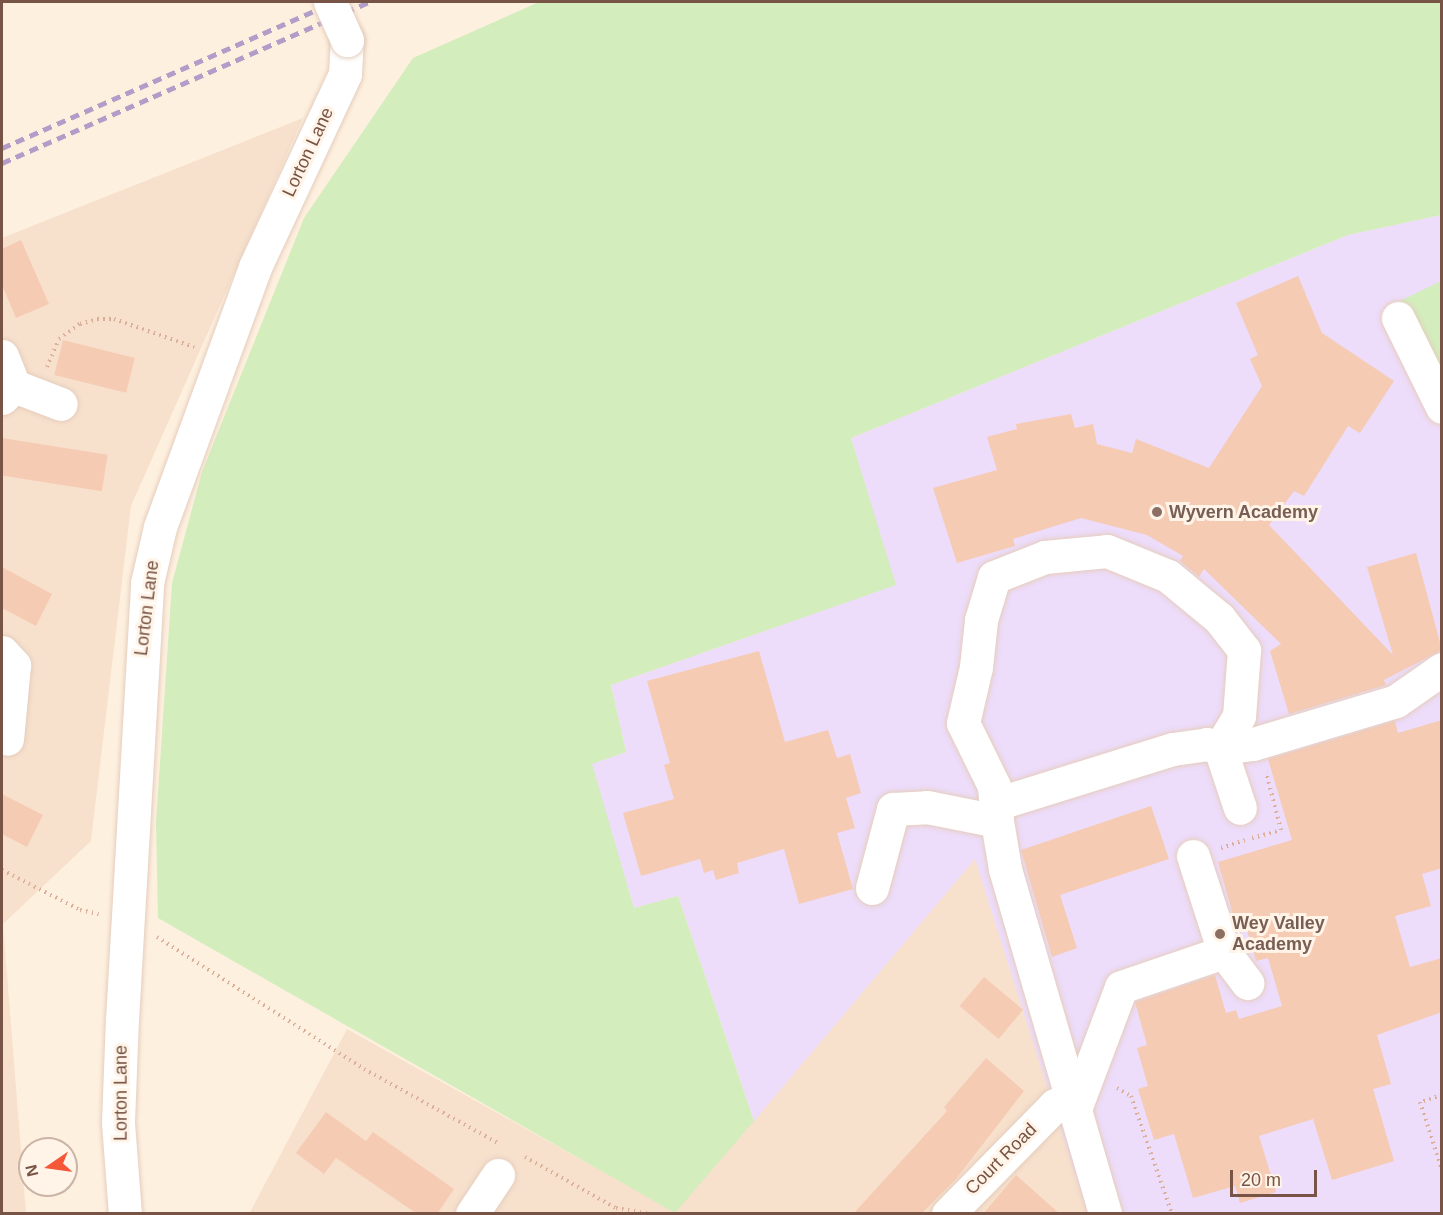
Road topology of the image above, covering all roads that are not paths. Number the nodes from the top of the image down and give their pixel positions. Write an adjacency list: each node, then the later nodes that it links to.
1 (330, 2): 18 (street, Lorton Lane, bridge)
2 (1398, 318): 5 (street)
3 (2, 356): 4 (street)
4 (29, 396)
5 (1442, 407)
6 (3, 653): 8 (street)
7 (1442, 669): 9 (street)
8 (7, 739)
9 (1220, 748): 10 (street); 10 (street); 11 (street)
10 (996, 803): 13 (street); 16 (street)
11 (1240, 808)
12 (1202, 853): 14 (street)
13 (872, 888)
14 (1224, 952): 15 (street); 16 (street)
15 (1247, 983)
16 (1067, 1104): 20 (street, Court Road); 21 (street)
17 (506, 1158): 19 (street)
18 (125, 1214)
19 (472, 1214)
20 (948, 1214)
21 (1105, 1214)

